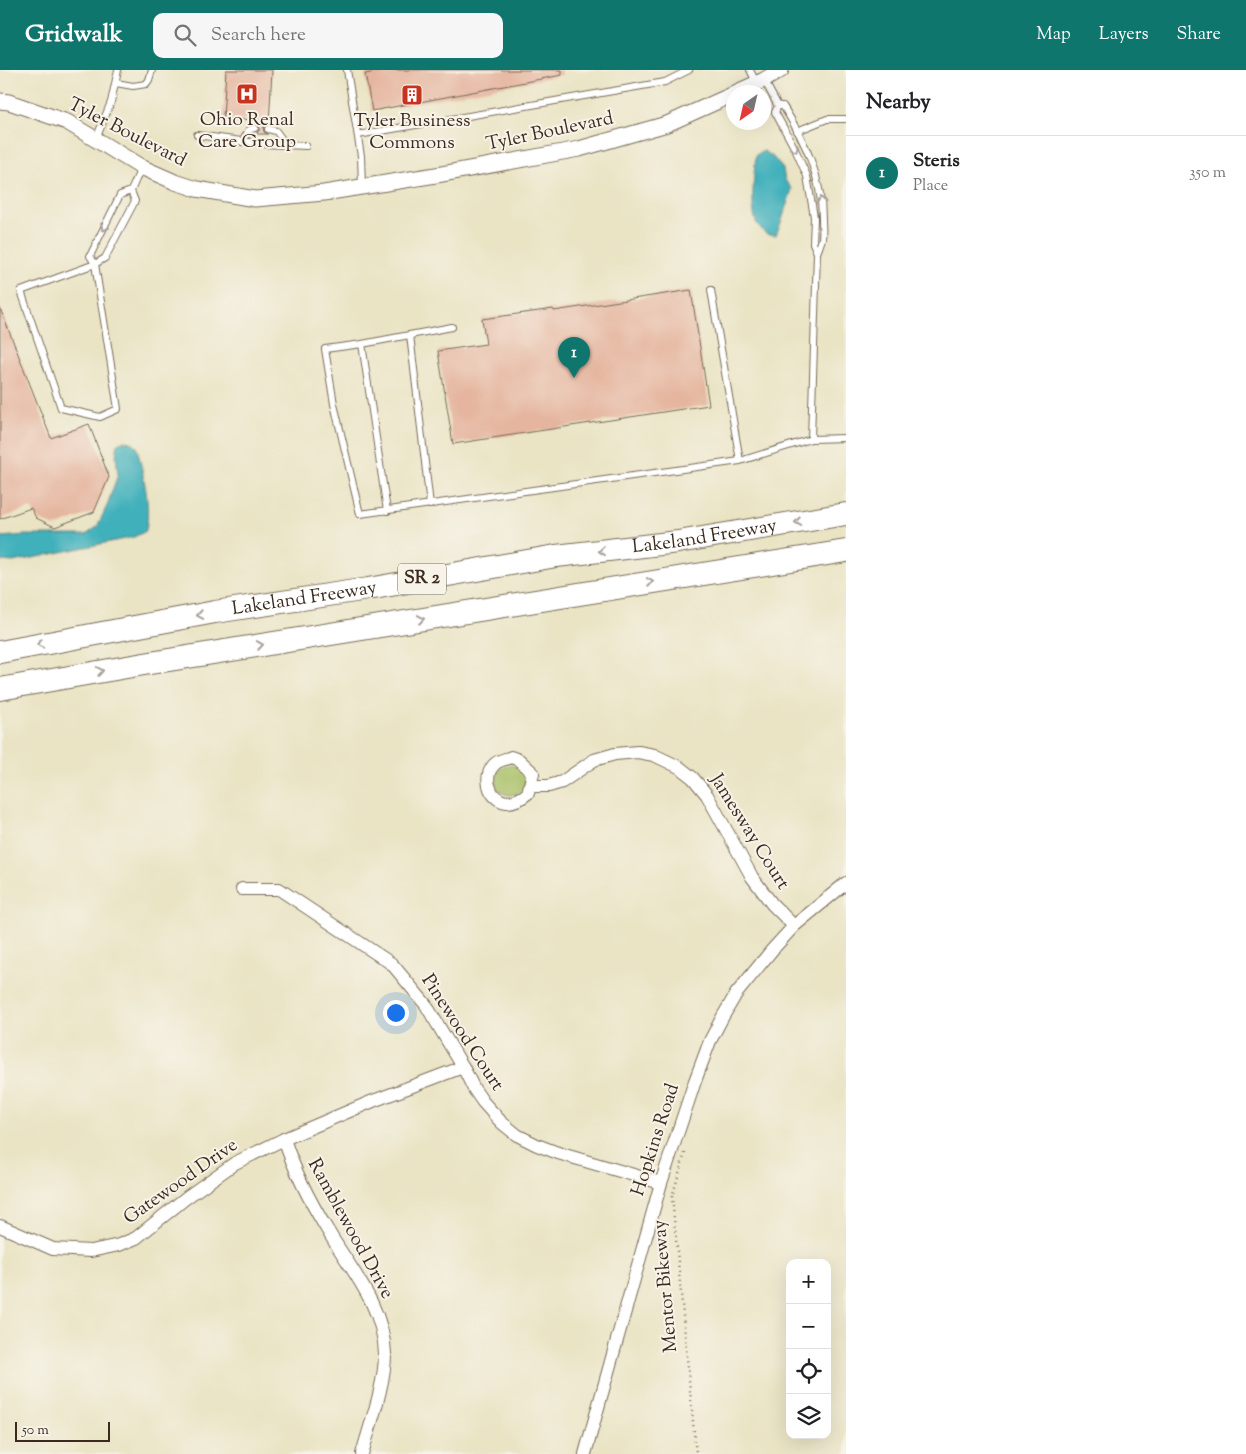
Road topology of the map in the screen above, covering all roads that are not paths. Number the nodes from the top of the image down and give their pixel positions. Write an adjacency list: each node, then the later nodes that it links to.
1 (118, 70): 6 (lane)
2 (152, 70): 6 (lane)
3 (347, 70): 16 (lane)
4 (689, 70): 16 (lane)
5 (764, 75): 7 (street); 10 (lane)
6 (116, 84): 17 (lane)
7 (748, 85)
8 (726, 98): 22 (street, Tyler Boulevard)
9 (0, 101): 17 (street, Tyler Boulevard)
10 (778, 106): 14 (lane); 24 (lane, one-way to 24)
11 (846, 120): 14 (lane)
12 (255, 128): 18 (lane)
13 (268, 129): 19 (lane)
14 (798, 131): 24 (lane, one-way to 14)
15 (197, 135): 18 (lane)
16 (358, 135): 22 (lane)
17 (96, 139): 21 (street, Tyler Boulevard)
18 (242, 142): 19 (lane)
19 (287, 146): 20 (lane)
20 (306, 146)
21 (141, 167): 22 (street, Tyler Boulevard); 23 (lane)
22 (362, 187)
23 (131, 191): 25 (lane); 25 (lane, one-way to 25)
24 (817, 253): 31 (lane)
25 (95, 264): 25 (lane)
26 (711, 290): 32 (lane)
27 (452, 327): 28 (lane)
28 (410, 335): 29 (lane); 33 (lane)
29 (362, 344): 34 (lane); 34 (lane)
30 (846, 438): 31 (lane)
31 (811, 439): 32 (lane)
32 (740, 461): 33 (lane)
33 (430, 505): 34 (lane)
34 (387, 511)
35 (846, 514): 37 (highway, Lakeland Freeway / SR 2, one-way to 37)
36 (846, 551): 38 (highway, Lakeland Freeway / SR 2, one-way to 36)
37 (0, 652)
38 (0, 689)
39 (530, 786): 42 (street, Jamesway Court)
40 (846, 883): 42 (street, Hopkins Road)
41 (242, 889): 43 (street, Pinewood Court)
42 (794, 926): 45 (street, Hopkins Road)
43 (463, 1068): 44 (street, Gatewood Drive); 45 (street, Pinewood Court)
44 (284, 1139): 46 (street, Gatewood Drive); 47 (street, Ramblewood Drive)
45 (661, 1183): 48 (street, Hopkins Road)
46 (0, 1226)
47 (362, 1454)
48 (585, 1454)

